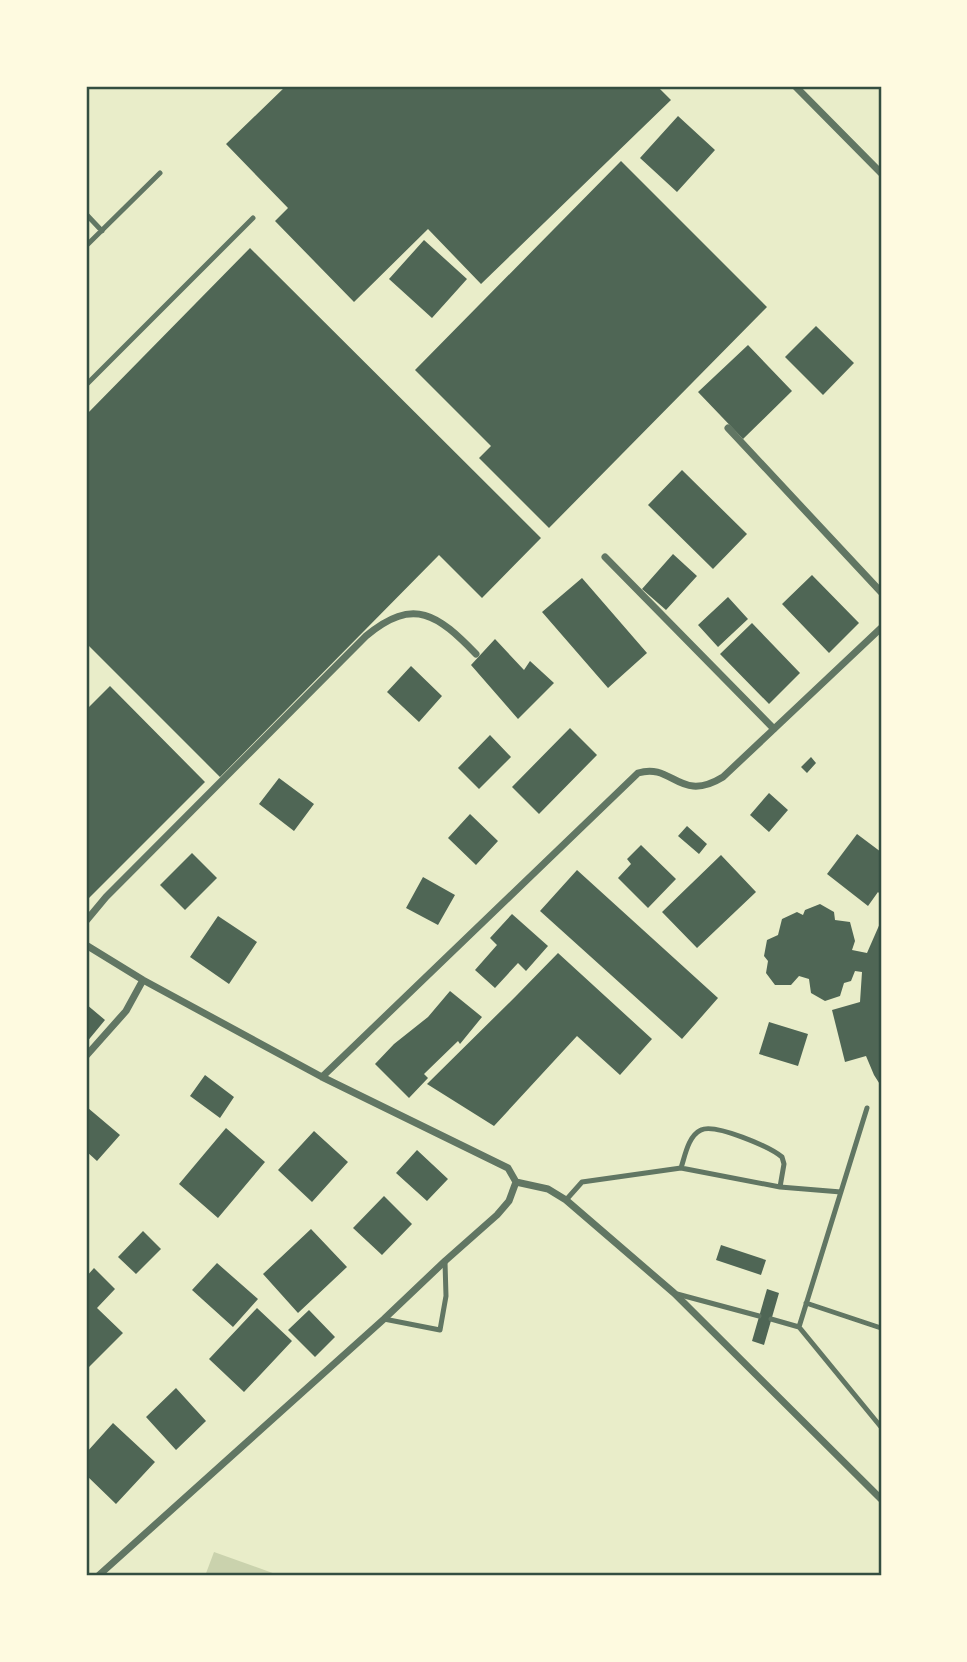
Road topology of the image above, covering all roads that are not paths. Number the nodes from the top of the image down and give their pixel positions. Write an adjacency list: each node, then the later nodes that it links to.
1 (795, 86): 3 (street)
2 (160, 173): 6 (lane)
3 (881, 173)
4 (86, 214): 6 (lane)
5 (253, 218): 8 (lane)
6 (102, 231): 7 (lane)
7 (86, 246)
8 (86, 384)
9 (728, 428): 11 (street)
10 (605, 557): 14 (street)
11 (881, 592)
12 (881, 628): 14 (street)
13 (476, 654): 15 (street)
14 (774, 729): 19 (street)
15 (86, 921)
16 (86, 945): 17 (street)
17 (143, 980): 18 (street); 19 (street)
18 (86, 1056)
19 (322, 1077): 22 (street)
20 (867, 1108): 24 (lane)
21 (681, 1168): 23 (lane); 23 (lane); 25 (lane)
22 (516, 1182): 25 (street); 26 (street)
23 (780, 1187): 24 (lane)
24 (841, 1192): 28 (lane)
25 (566, 1199): 27 (street)
26 (445, 1261): 30 (street); 30 (lane)
27 (674, 1293): 29 (lane); 35 (street)
28 (806, 1303): 32 (lane); 33 (lane)
29 (759, 1316)
30 (384, 1319): 36 (street)
31 (771, 1319): 32 (lane)
32 (799, 1327): 34 (lane)
33 (881, 1328)
34 (881, 1427)
35 (881, 1499)
36 (98, 1576)

